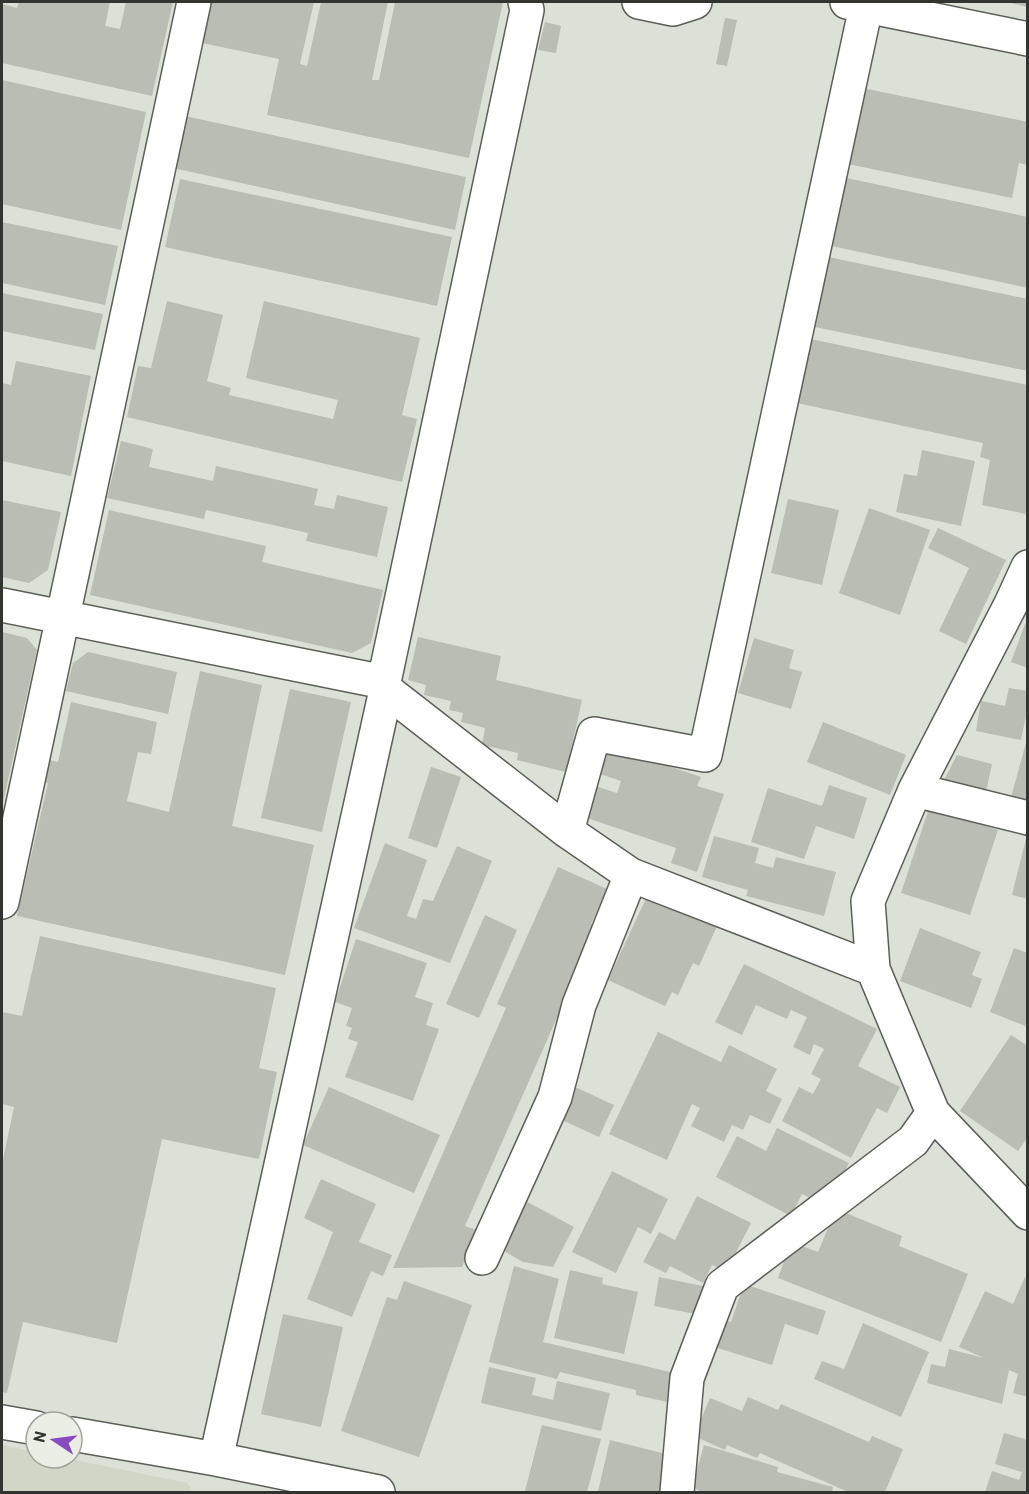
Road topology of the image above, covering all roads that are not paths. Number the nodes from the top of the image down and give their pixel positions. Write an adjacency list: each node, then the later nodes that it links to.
1 (194, 2): 9 (street)
2 (525, 2): 10 (street)
3 (639, 2): 4 (street)
4 (695, 2)
5 (860, 3): 6 (street); 13 (street)
6 (1028, 39)
7 (1028, 567): 11 (street)
8 (2, 605): 9 (street)
9 (62, 617): 10 (street); 15 (street)
10 (385, 686): 13 (street); 23 (street)
11 (915, 790): 12 (street); 16 (street)
12 (1028, 818)
13 (567, 831): 14 (street)
14 (631, 875): 16 (street); 19 (street)
15 (2, 902)
16 (873, 969): 17 (street)
17 (933, 1113): 18 (street); 25 (street)
18 (1028, 1213)
19 (482, 1258)
20 (2, 1422): 21 (street)
21 (24, 1426)
22 (84, 1436): 23 (street)
23 (216, 1459): 24 (street)
24 (378, 1492)
25 (677, 1492)

